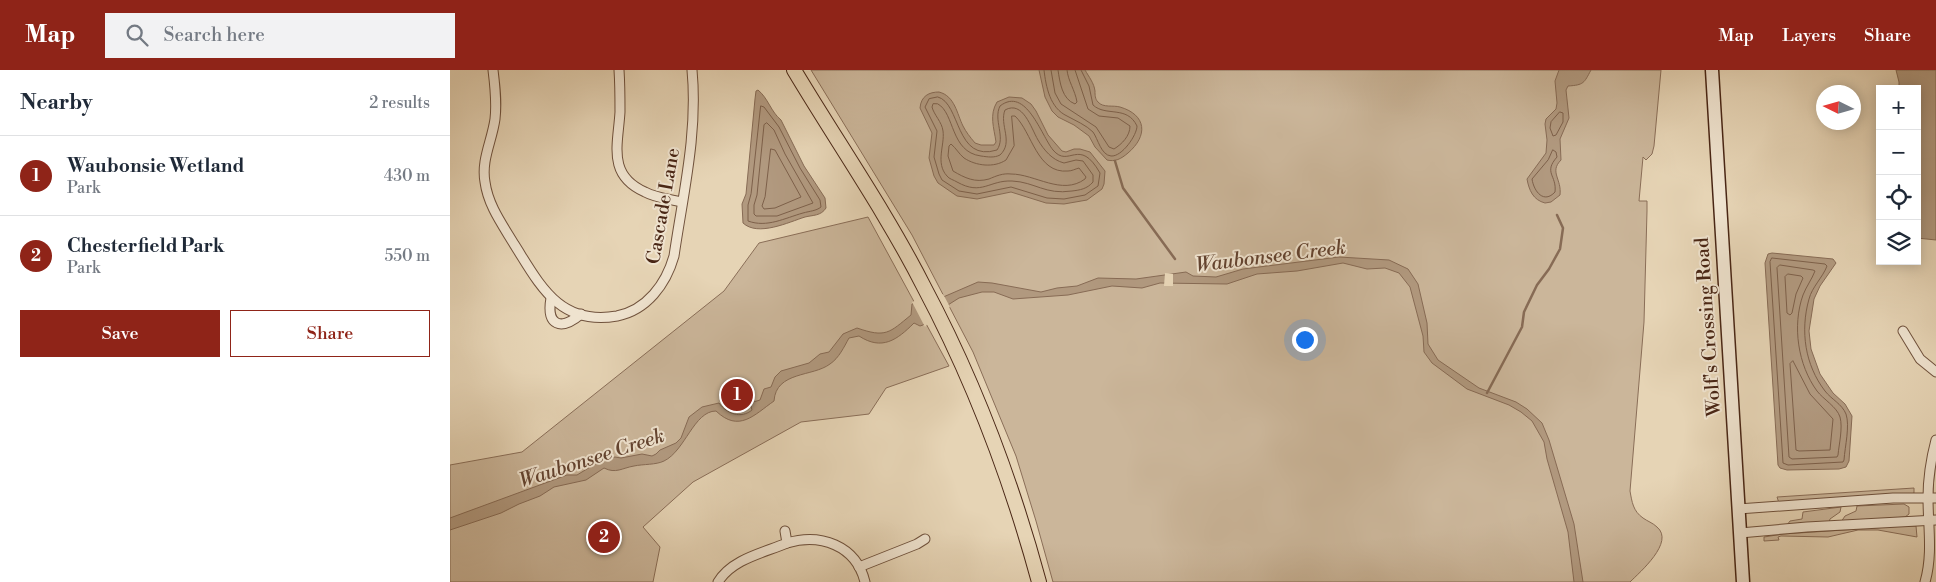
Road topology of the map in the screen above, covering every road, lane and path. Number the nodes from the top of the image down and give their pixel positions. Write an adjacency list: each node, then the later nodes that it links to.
1 (493, 70): 7 (street, Cascade Lane)
2 (619, 70): 6 (street)
3 (692, 70): 6 (street, Cascade Lane)
4 (794, 70): 22 (main road)
5 (1712, 70): 13 (main road, Wolf's Crossing Road)
6 (682, 202): 8 (street, Cascade Lane)
7 (551, 298): 8 (street, Cascade Lane); 8 (street)
8 (581, 314)
9 (1903, 332): 10 (street)
10 (1936, 372)
11 (1936, 440): 12 (street)
12 (1932, 498): 13 (street); 14 (street)
13 (1738, 509): 16 (main road, Wolf's Crossing Road)
14 (1933, 520): 16 (street); 24 (street)
15 (785, 531): 18 (street)
16 (1740, 533): 23 (main road, Wolf's Crossing Road)
17 (925, 539): 19 (street)
18 (787, 543): 19 (street); 20 (street)
19 (859, 568): 21 (street)
20 (718, 582)
21 (865, 582)
22 (1039, 582)
23 (1743, 582)
24 (1925, 582)

